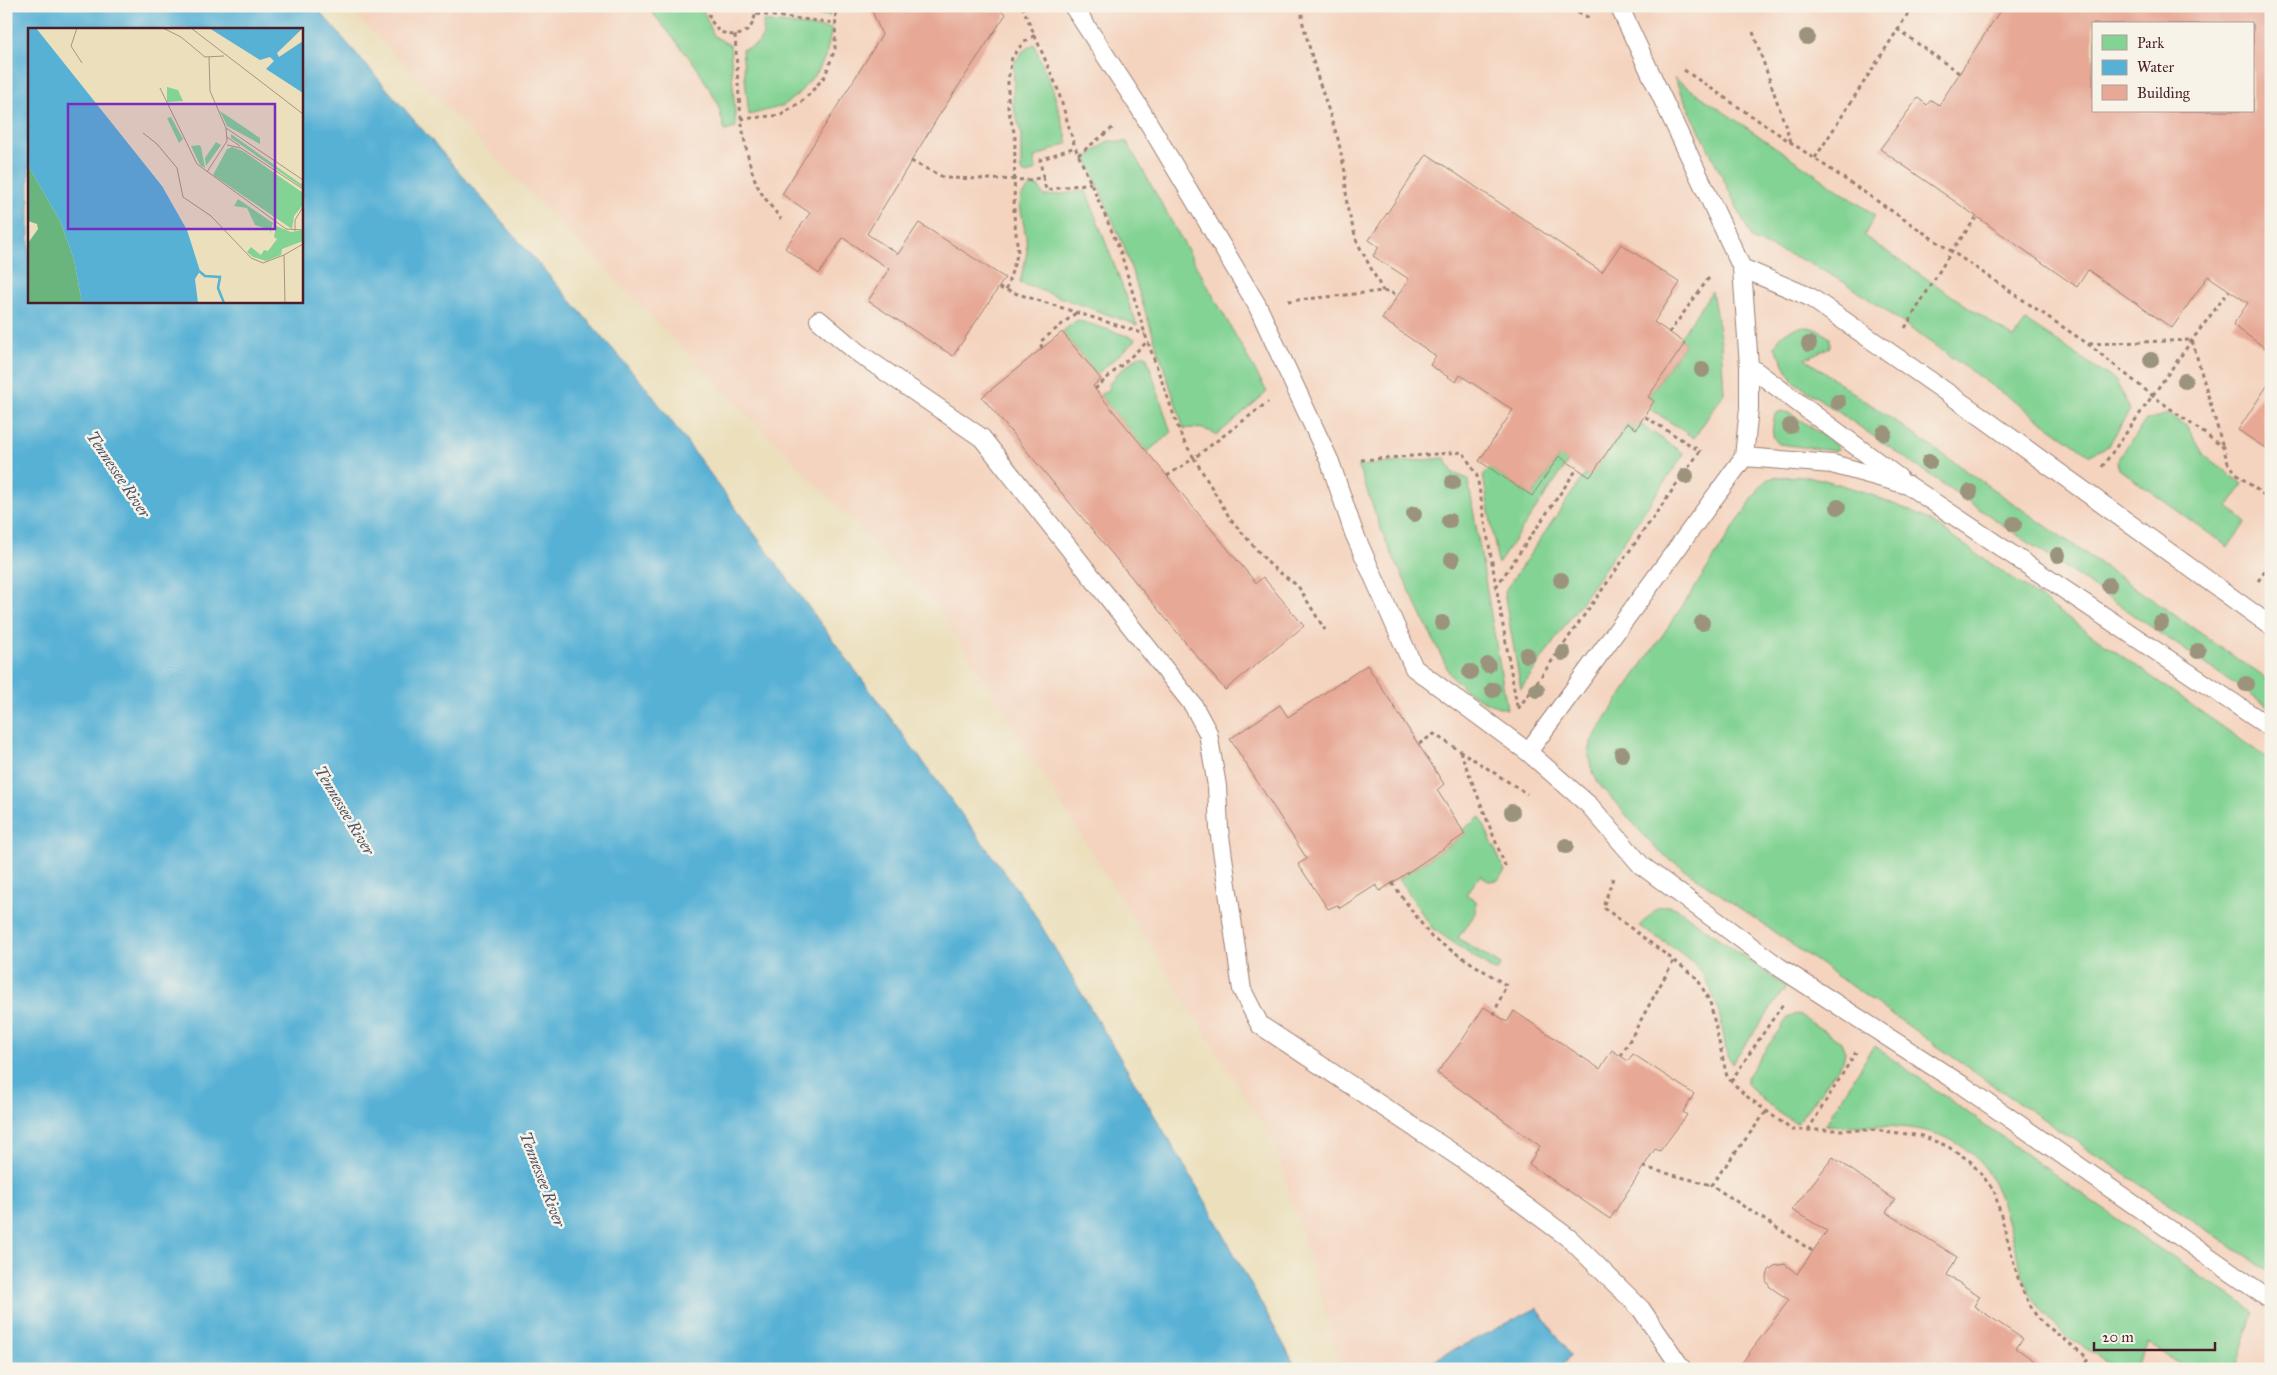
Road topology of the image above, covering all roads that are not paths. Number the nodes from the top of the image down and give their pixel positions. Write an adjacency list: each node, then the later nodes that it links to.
1 (1073, 6): 10 (lane)
2 (1619, 6): 3 (lane)
3 (1742, 268): 5 (lane); 8 (lane)
4 (819, 320): 12 (lane)
5 (1749, 366): 6 (lane); 7 (lane)
6 (1744, 456): 7 (lane); 10 (lane)
7 (1908, 485): 9 (lane)
8 (2271, 626)
9 (2271, 728)
10 (1528, 752): 11 (lane)
11 (2271, 1300)
12 (1682, 1369)

